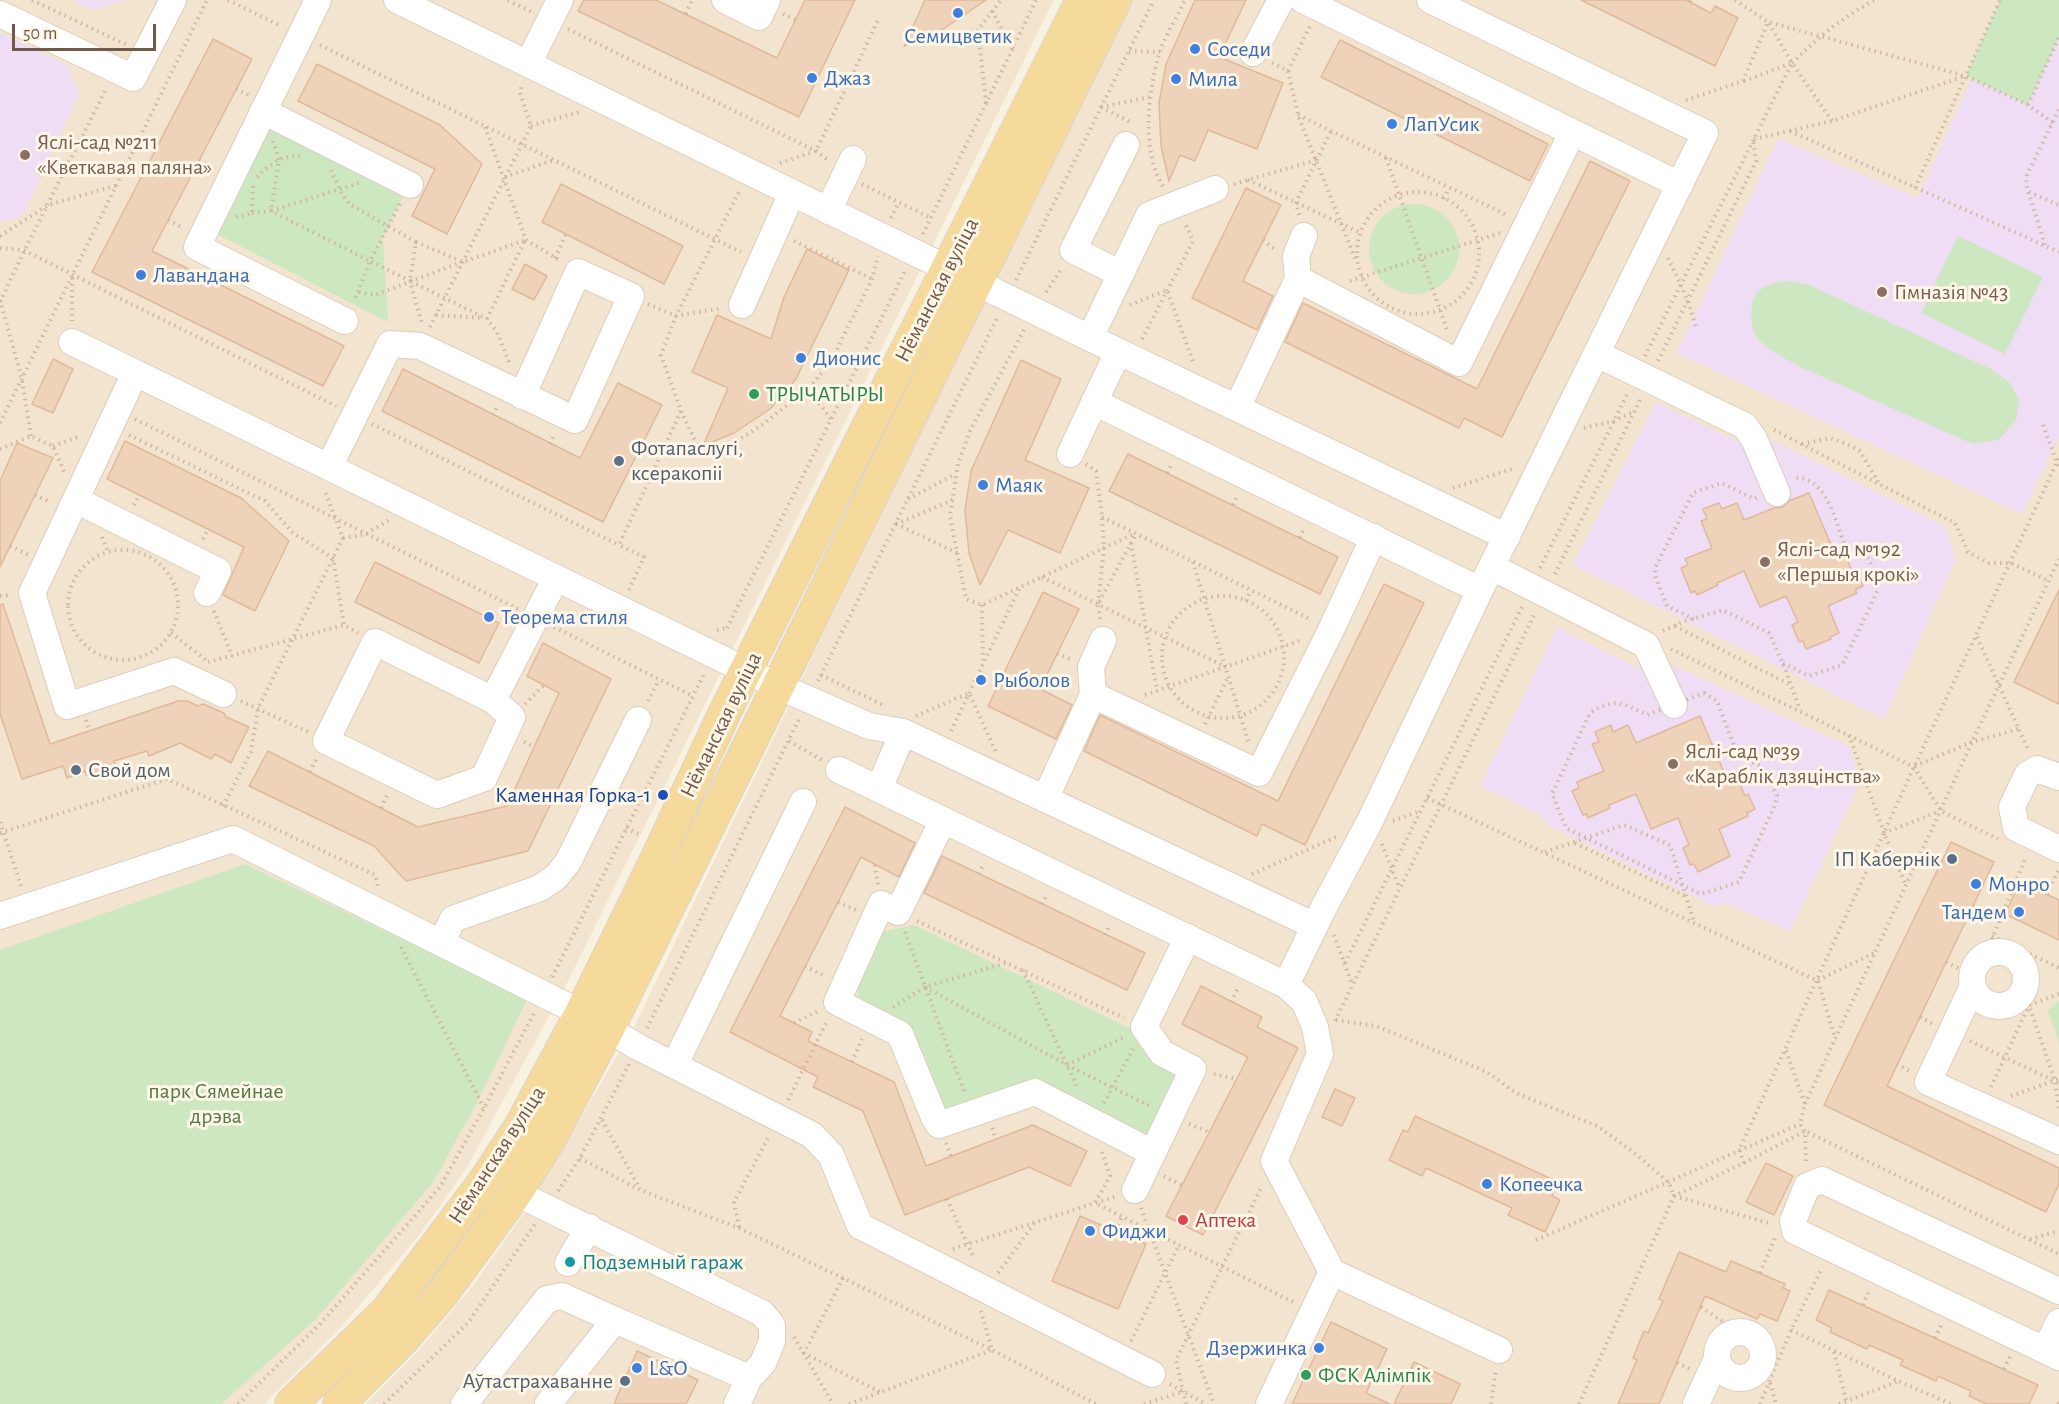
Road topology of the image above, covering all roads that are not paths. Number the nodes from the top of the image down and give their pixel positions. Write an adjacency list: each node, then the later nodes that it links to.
1 (173, 0): 12 (lane)
2 (318, 0): 15 (lane)
3 (397, 0): 14 (lane)
4 (725, 0): 5 (lane)
5 (767, 0)
6 (1082, 0): 25 (main road, Нёманская вуліца)
7 (1115, 0): 27 (main road, Нёманская вуліца)
8 (1281, 0): 13 (lane)
9 (1430, 0): 20 (lane)
10 (1311, 4): 17 (lane)
11 (554, 10): 14 (lane)
12 (0, 14)
13 (1253, 53)
14 (528, 64): 22 (lane)
15 (263, 111): 19 (lane); 30 (lane)
16 (1135, 133): 26 (lane)
17 (1572, 133): 20 (lane); 28 (lane)
18 (849, 166): 23 (lane)
19 (410, 185)
20 (1680, 185): 33 (lane)
21 (1215, 189): 26 (lane)
22 (792, 193): 23 (lane); 29 (lane)
23 (828, 210): 25 (lane)
24 (1304, 236): 28 (lane)
25 (948, 269): 27 (lane); 50 (main road, Нёманская вуліца)
26 (1121, 274): 31 (lane)
27 (975, 282): 31 (lane); 51 (main road, Нёманская вуліца)
28 (1309, 285): 38 (lane)
29 (742, 305)
30 (345, 321)
31 (1095, 328): 34 (lane)
32 (72, 342): 35 (lane)
33 (1597, 354): 41 (lane); 44 (lane)
34 (1125, 355): 37 (lane); 38 (lane)
35 (135, 373): 40 (lane); 42 (lane)
36 (522, 396): 36 (lane); 40 (lane)
37 (1095, 402): 39 (lane); 43 (lane)
38 (1237, 408): 44 (lane)
39 (1070, 454)
40 (320, 463): 46 (lane)
41 (1776, 490)
42 (76, 500): 48 (lane); 52 (lane)
43 (1374, 537): 47 (lane); 54 (lane)
44 (1507, 537): 45 (lane)
45 (1492, 567): 47 (lane); 55 (lane)
46 (556, 578): 50 (lane); 53 (lane)
47 (1480, 590): 66 (lane)
48 (207, 592)
49 (1103, 640): 54 (lane)
50 (746, 670): 51 (lane); 71 (main road, Нёманская вуліца)
51 (778, 686): 57 (lane); 72 (main road, Нёманская вуліца)
52 (223, 694)
53 (493, 700): 53 (lane)
54 (1103, 700): 61 (lane)
55 (1674, 705)
56 (638, 720): 68 (lane)
57 (907, 725): 60 (lane); 61 (lane)
58 (839, 770): 60 (lane)
59 (2048, 773): 64 (lane)
60 (879, 789): 63 (lane)
61 (1045, 799): 66 (lane)
62 (803, 802): 73 (lane)
63 (944, 820): 67 (lane); 75 (lane)
64 (2059, 849)
65 (0, 916): 68 (lane)
66 (1315, 926): 69 (lane)
67 (1188, 937): 69 (lane); 75 (lane)
68 (441, 943): 71 (lane)
69 (1286, 985): 80 (lane)
70 (1972, 988): 70 (lane); 74 (lane)
71 (581, 1013): 72 (lane); 89 (main road, Нёманская вуліца)
72 (608, 1029): 73 (lane); 77 (main road, Нёманская вуліца)
73 (675, 1064): 87 (lane)
74 (2059, 1141)
75 (1153, 1153): 76 (lane)
76 (1135, 1190)
77 (516, 1193): 78 (lane); 90 (main road, Нёманская вуліца)
78 (589, 1227): 79 (lane); 88 (lane)
79 (568, 1263)
80 (1332, 1272): 84 (lane); 95 (lane)
81 (2059, 1291): 85 (lane)
82 (615, 1320): 88 (lane); 92 (lane); 93 (lane)
83 (2059, 1322): 85 (lane)
84 (1499, 1350)
85 (2052, 1354)
86 (1716, 1361): 86 (lane); 96 (lane)
87 (1152, 1374)
88 (749, 1378): 94 (lane)
89 (319, 1379): 90 (lane); 91 (main road, Нёманская вуліца)
90 (345, 1402)
91 (291, 1404)
92 (464, 1404)
93 (548, 1404)
94 (737, 1404)
95 (1269, 1404)
96 (1696, 1404)

